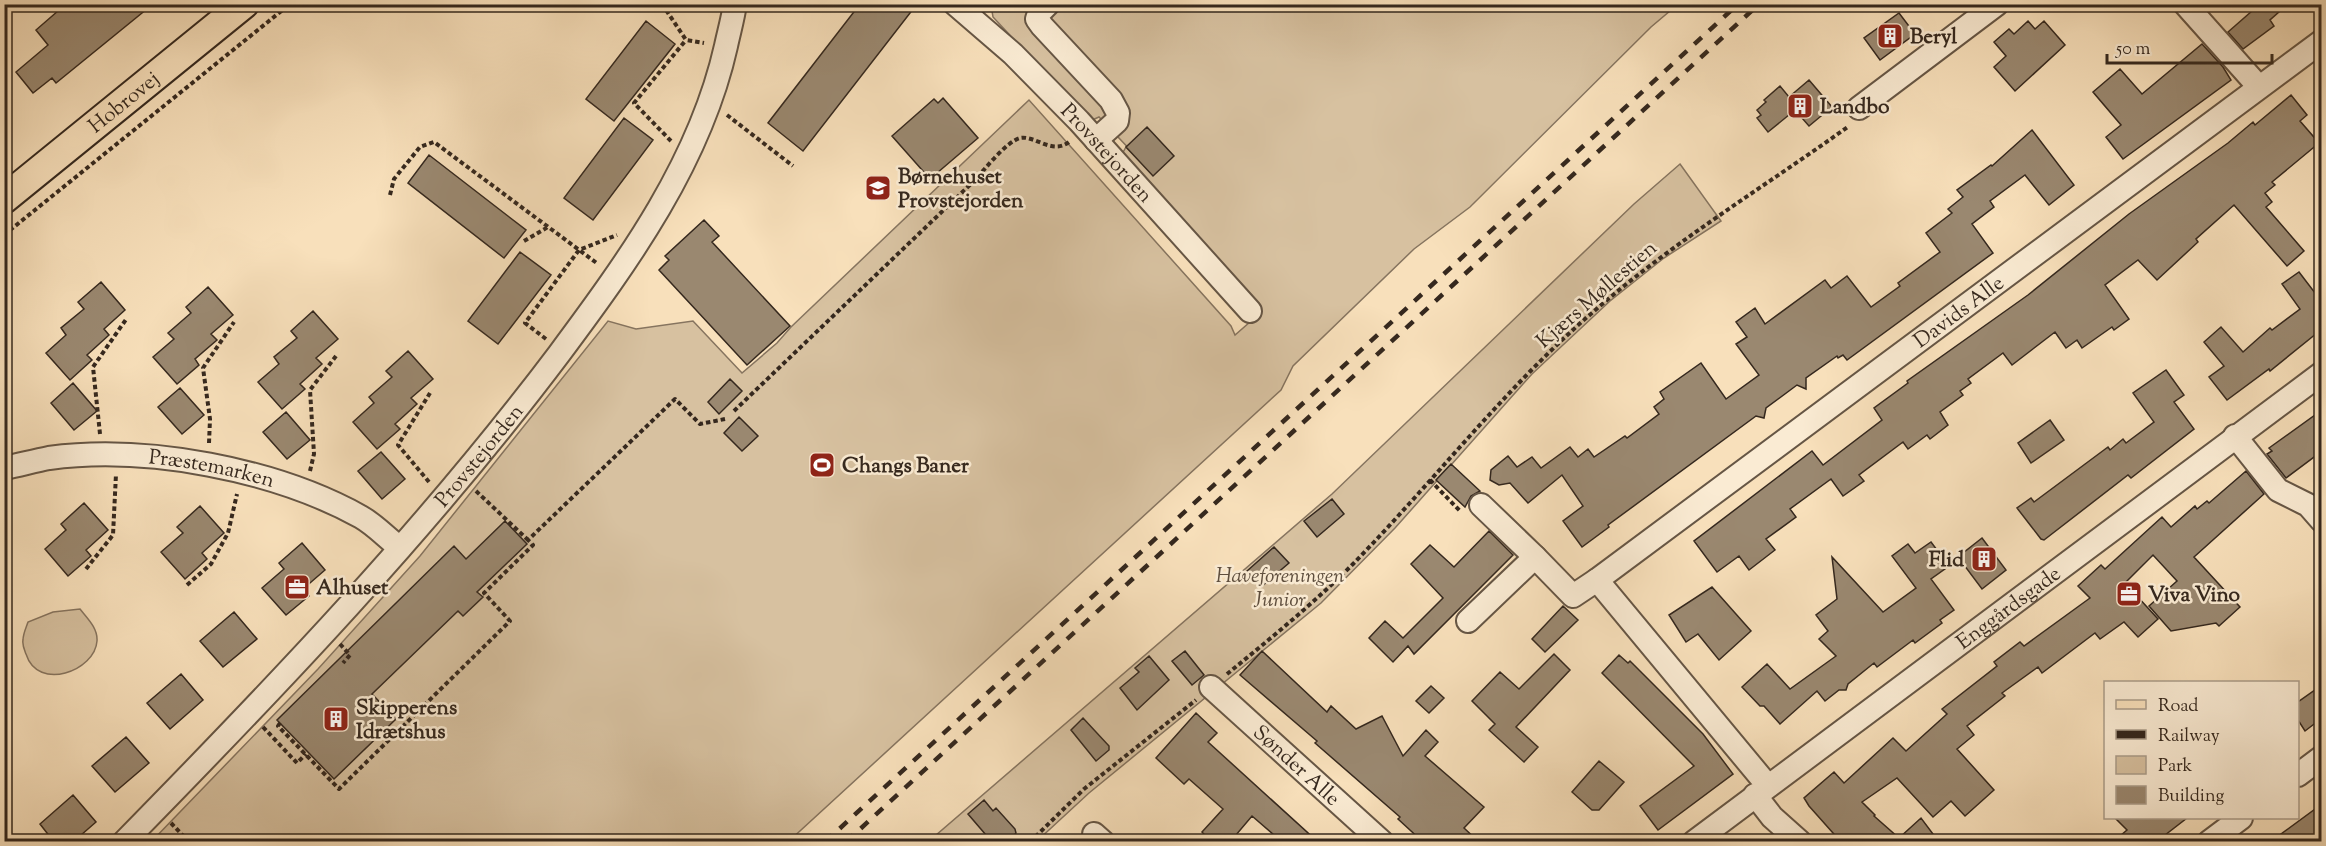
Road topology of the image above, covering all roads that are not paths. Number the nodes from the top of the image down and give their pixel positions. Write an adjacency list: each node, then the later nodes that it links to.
1 (244, 4): 11 (main road, Hobrovej)
2 (735, 4): 18 (street, Provstejorden)
3 (955, 4): 10 (street, Provstejorden)
4 (1048, 4): 10 (street)
5 (1997, 4): 9 (street)
6 (2185, 4): 8 (street)
7 (2322, 41): 8 (street, Davids Alle)
8 (2259, 87): 20 (street, Davids Alle)
9 (1857, 115)
10 (1091, 135): 12 (street, Provstejorden)
11 (4, 199)
12 (1250, 311)
13 (2322, 373): 14 (street, Enggårdsgade)
14 (2235, 436): 17 (street); 25 (street, Enggårdsgade)
15 (4, 468): 18 (street, Præstemarken)
16 (1481, 505): 19 (street, Davids Alle)
17 (2322, 520)
18 (400, 548): 27 (street, Provstejorden)
19 (1535, 556): 20 (street, Davids Alle); 21 (street)
20 (1597, 580): 25 (street)
21 (1468, 621)
22 (1211, 687): 28 (street, Sønder Alle)
23 (2322, 757): 24 (street)
24 (2299, 774)
25 (1762, 790): 29 (street, Enggårdsgade); 30 (street)
26 (2240, 819): 31 (street)
27 (124, 842)
28 (1382, 842)
29 (1694, 842)
30 (1800, 842)
31 (2209, 842)

